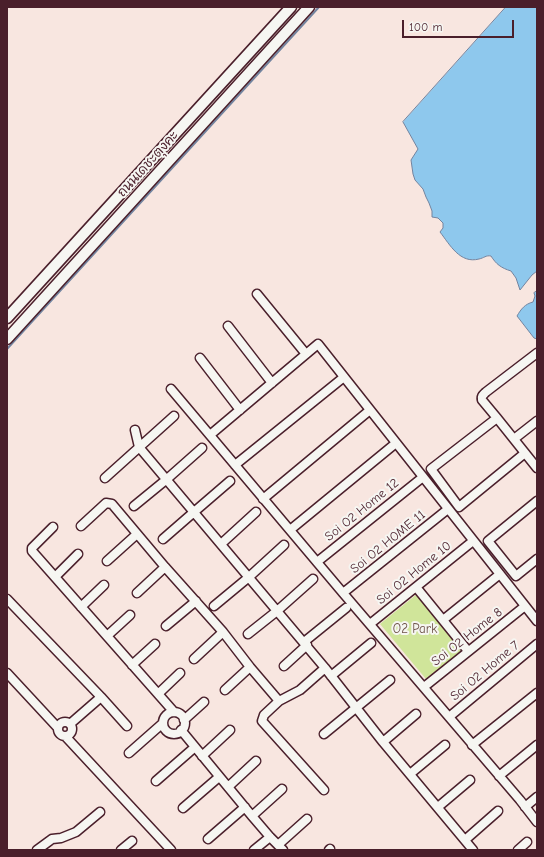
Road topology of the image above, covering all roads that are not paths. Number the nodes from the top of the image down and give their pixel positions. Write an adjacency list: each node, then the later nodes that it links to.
1 (291, 7): 3 (street, ถนนเดชะตุงคะ)
2 (309, 7): 4 (street, ถนนเดชะตุงคะ)
3 (274, 26): 4 (street); 5 (street, ถนนเดชะตุงคะ)
4 (283, 35): 6 (street, ถนนเดชะตุงคะ)
5 (54, 267): 6 (street); 8 (street, ถนนเดชะตุงคะ)
6 (64, 276): 10 (street, ถนนเดชะตุงคะ)
7 (257, 294): 12 (street)
8 (7, 318)
9 (228, 326): 15 (street)
10 (7, 339)
11 (537, 353): 20 (street)
12 (306, 354): 14 (street); 15 (street)
13 (200, 358): 17 (street)
14 (344, 377): 18 (street); 29 (street)
15 (272, 383): 17 (street)
16 (171, 389): 23 (street)
17 (240, 410): 23 (street)
18 (370, 410): 25 (street); 35 (street)
19 (174, 416): 26 (street)
20 (497, 418): 24 (street); 28 (street)
21 (537, 421): 24 (street)
22 (135, 430): 26 (street)
23 (210, 436): 29 (street)
24 (514, 439): 28 (street)
25 (396, 442): 31 (street); 43 (street)
26 (139, 447): 32 (street); 33 (street)
27 (202, 448): 33 (street)
28 (525, 453): 30 (street)
29 (235, 465): 35 (street)
30 (537, 468)
31 (423, 477): 38 (street); 52 (street, Soi O2 Home 12)
32 (105, 478)
33 (167, 480): 37 (street); 39 (street)
34 (230, 481): 39 (street)
35 (263, 498): 43 (street)
36 (537, 501): 50 (street)
37 (134, 506)
38 (448, 509): 46 (street); 61 (street, Soi O2 HOME 11)
39 (194, 512): 45 (street); 47 (street)
40 (256, 512): 47 (street)
41 (81, 526): 44 (street)
42 (53, 527): 55 (street)
43 (290, 530): 52 (street)
44 (137, 534): 51 (street); 53 (street)
45 (163, 538)
46 (473, 541): 54 (street); 59 (street, Soi O2 Home 10)
47 (221, 544): 56 (street)
48 (284, 545): 56 (street)
49 (78, 554): 55 (street)
50 (537, 559)
51 (107, 561)
52 (317, 562): 61 (street)
53 (165, 567): 60 (street); 63 (street)
54 (500, 574): 65 (street); 70 (street)
55 (54, 577): 66 (street)
56 (249, 577): 64 (street); 68 (street)
57 (313, 579): 68 (street)
58 (104, 585): 66 (street)
59 (416, 587): 70 (street); 72 (street, Soi O2 Home 10)
60 (138, 593)
61 (343, 593): 72 (street)
62 (7, 599): 95 (street)
63 (196, 601): 73 (street); 74 (street)
64 (214, 606)
65 (525, 606): 71 (street); 81 (street, Soi O2 Home 8)
66 (81, 607): 76 (street)
67 (346, 608): 79 (street)
68 (277, 611): 75 (street); 79 (street)
69 (130, 615): 76 (street)
70 (443, 620): 81 (street)
71 (537, 621)
72 (370, 624): 91 (street)
73 (166, 626)
74 (223, 632): 82 (street); 85 (street)
75 (248, 634)
76 (107, 636): 83 (street)
77 (371, 643): 89 (street)
78 (155, 644): 83 (street)
79 (305, 644): 84 (street); 86 (street)
80 (537, 644): 101 (street, Soi O2 Home 7)
81 (468, 651): 91 (street, Soi O2 Home 8)
82 (194, 659)
83 (132, 665): 94 (street)
84 (284, 666)
85 (250, 667): 92 (street); 96 (street)
86 (325, 668): 89 (street); 96 (street)
87 (180, 672): 94 (street)
88 (7, 673): 106 (street)
89 (331, 676): 98 (street)
90 (390, 680): 98 (street)
91 (424, 687): 101 (street)
92 (225, 690)
93 (537, 693): 113 (street)
94 (158, 694): 99 (street)
95 (101, 697): 104 (street); 105 (street)
96 (279, 701): 126 (street)
97 (204, 702): 102 (street)
98 (356, 708): 109 (street); 111 (street)
99 (174, 712): 102 (street); 103 (street)
100 (416, 714): 111 (street)
101 (449, 717): 113 (street)
102 (184, 720): 107 (street)
103 (163, 723): 107 (street); 116 (street)
104 (70, 724): 106 (street); 110 (street)
105 (127, 726)
106 (58, 728): 110 (street)
107 (181, 730): 115 (street)
108 (230, 730): 117 (street)
109 (324, 734)
110 (66, 737): 145 (street)
111 (383, 742): 119 (street)
112 (444, 745): 119 (street)
113 (472, 745): 120 (street)
114 (537, 745): 120 (street)
115 (195, 747): 117 (street); 123 (street)
116 (129, 753)
117 (202, 756): 121 (street)
118 (256, 761): 124 (street)
119 (410, 774): 129 (street)
120 (499, 776): 130 (street)
121 (219, 777): 124 (street); 131 (street)
122 (470, 780): 129 (street)
123 (156, 781)
124 (228, 787): 128 (street)
125 (282, 789): 134 (street)
126 (324, 790)
127 (537, 797): 130 (street)
128 (245, 807): 134 (street); 138 (street)
129 (438, 807): 139 (street)
130 (525, 807): 136 (street)
131 (183, 808)
132 (498, 810): 139 (street)
133 (100, 812): 143 (street)
134 (252, 816): 137 (street)
135 (307, 819): 142 (street)
136 (537, 822)
137 (270, 837): 142 (street); 146 (street)
138 (208, 839)
139 (465, 840): 147 (street)
140 (132, 841): 144 (street)
141 (527, 842): 148 (street)
142 (280, 848)
143 (37, 850)
144 (121, 850)
145 (171, 850)
146 (254, 850)
147 (473, 850)
148 (518, 850)

